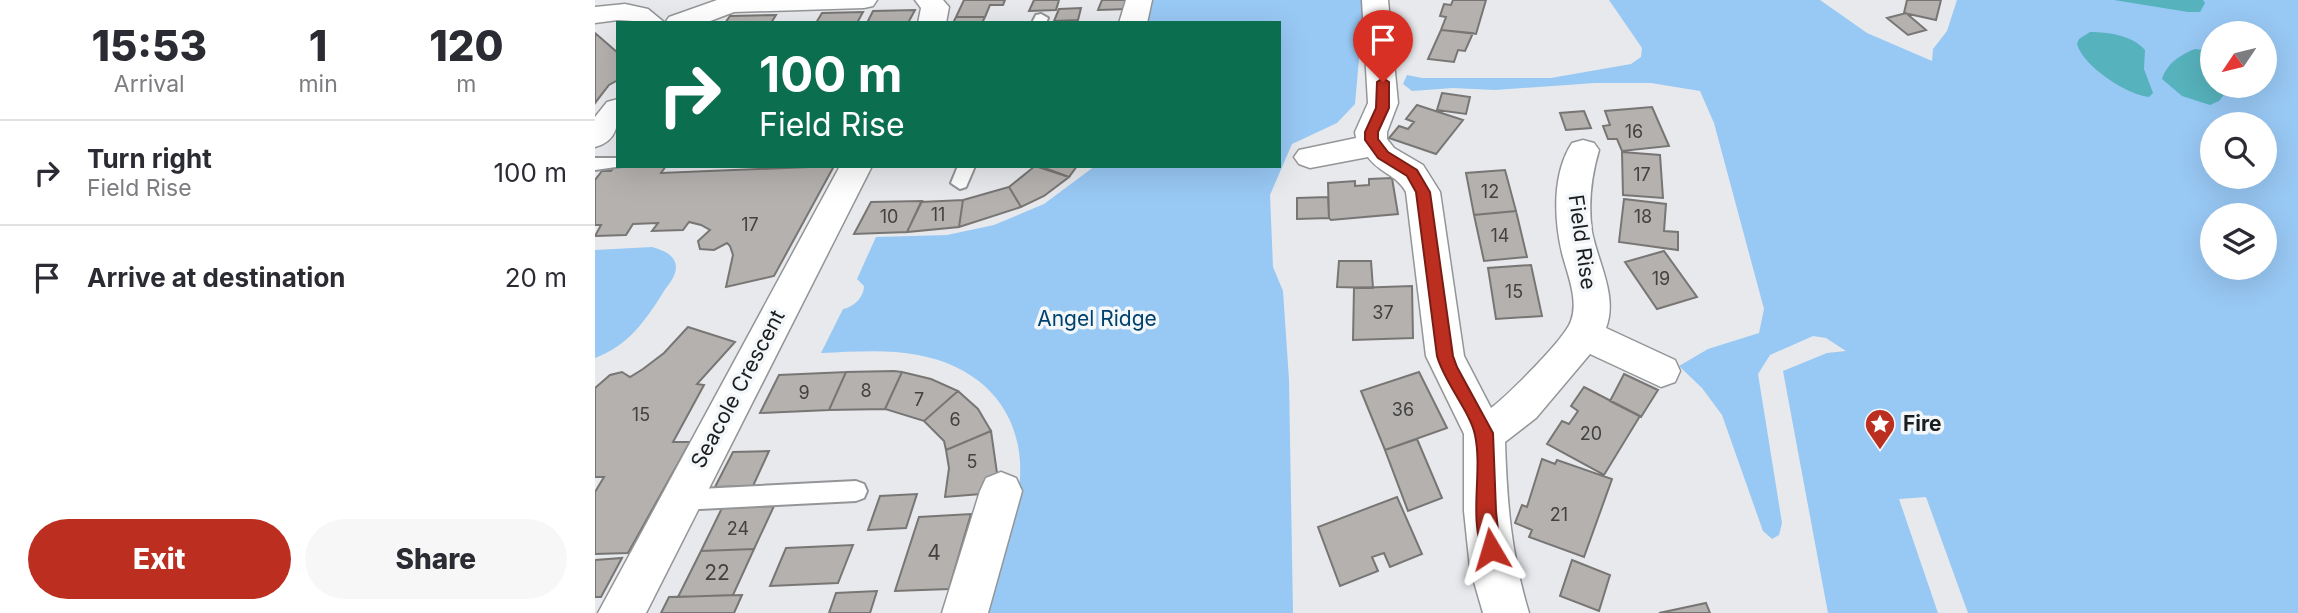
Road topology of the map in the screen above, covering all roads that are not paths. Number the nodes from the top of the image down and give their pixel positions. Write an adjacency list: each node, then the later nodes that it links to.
1 (864, 0): 7 (street)
2 (928, 0): 8 (street)
3 (1139, 0): 9 (street)
4 (1375, 0): 12 (street)
5 (615, 9): 6 (street)
6 (648, 21)
7 (684, 21)
8 (932, 21)
9 (1134, 21)
10 (616, 112): 11 (street)
11 (595, 138)
12 (1374, 145): 14 (street); 20 (street)
13 (1583, 150): 18 (street, Field Rise)
14 (1310, 157)
15 (616, 163): 16 (lane)
16 (595, 164)
17 (855, 168): 23 (street, Seacole Crescent)
18 (1583, 334): 19 (street); 20 (street, Field Rise)
19 (1661, 371)
20 (1484, 433): 26 (street)
21 (856, 491): 23 (lane)
22 (1000, 491): 25 (street)
23 (680, 500): 24 (street, Seacole Crescent)
24 (621, 613)
25 (965, 613)
26 (1506, 613)

